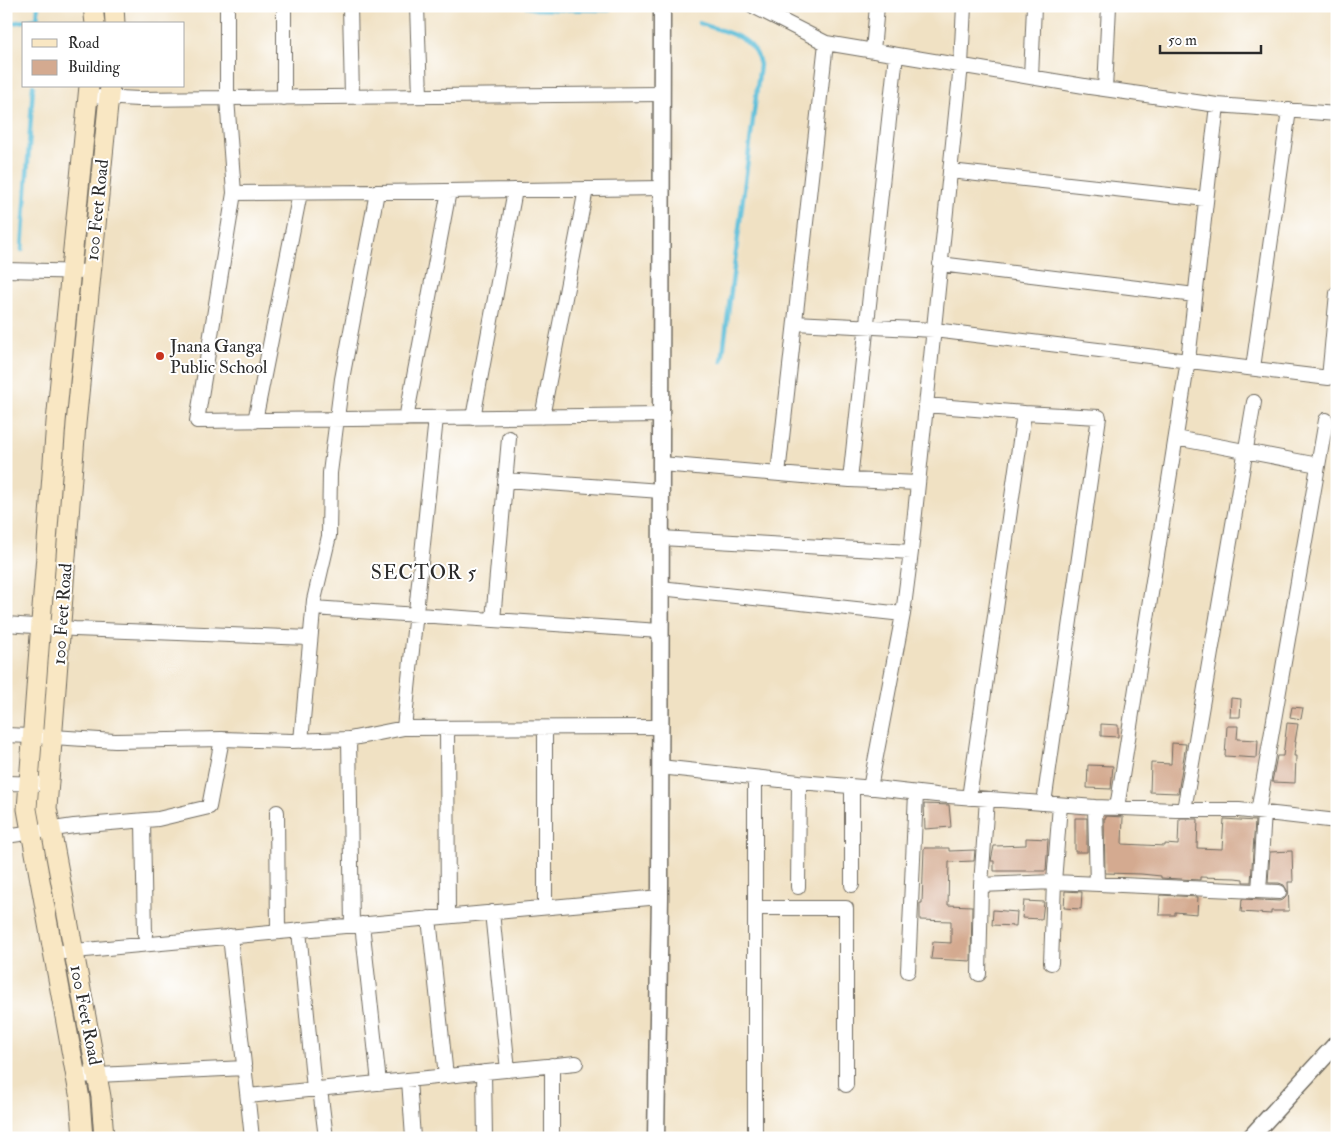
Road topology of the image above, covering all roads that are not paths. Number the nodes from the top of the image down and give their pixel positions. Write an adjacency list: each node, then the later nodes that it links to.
1 (94, 6): 14 (main road)
2 (114, 6): 15 (main road)
3 (227, 6): 27 (street)
4 (284, 6): 28 (street)
5 (350, 6): 26 (street)
6 (417, 6): 25 (street)
7 (662, 6): 24 (street)
8 (753, 6): 13 (street)
9 (877, 6): 17 (street)
10 (964, 6): 19 (street)
11 (1034, 6): 20 (street)
12 (1109, 6): 21 (street)
13 (775, 12): 16 (street)
14 (95, 22)
15 (115, 22)
16 (826, 43): 17 (street); 47 (street)
17 (873, 51): 18 (street)
18 (896, 55): 19 (street); 48 (street)
19 (961, 65): 20 (street); 32 (street)
20 (1031, 77): 21 (street)
21 (1105, 89): 29 (street)
22 (89, 91): 23 (street); 43 (main road, 100 Feet Road)
23 (109, 92): 27 (street); 44 (main road, 100 Feet Road)
24 (662, 94): 25 (street); 33 (street)
25 (420, 96): 26 (street)
26 (352, 97): 28 (street)
27 (227, 98): 28 (street); 38 (street)
28 (284, 98)
29 (1217, 105): 30 (street); 40 (street)
30 (1288, 110): 31 (street); 51 (street)
31 (1337, 114)
32 (950, 171): 40 (street); 41 (street)
33 (662, 188): 34 (street); 55 (street)
34 (586, 189): 35 (street); 56 (street)
35 (515, 190): 36 (street); 58 (street)
36 (449, 191): 37 (street); 59 (street)
37 (377, 192): 39 (street); 60 (street)
38 (234, 193): 39 (street); 62 (street)
39 (300, 193): 62 (street)
40 (1206, 199): 46 (street)
41 (940, 264): 46 (street); 49 (street)
42 (6, 270): 43 (street)
43 (71, 272): 44 (street); 81 (main road, 100 Feet Road)
44 (91, 272): 82 (main road, 100 Feet Road)
45 (1337, 293): 51 (street)
46 (1195, 295): 50 (street)
47 (795, 323): 48 (street); 68 (street)
48 (867, 326): 49 (street); 70 (street)
49 (934, 330): 50 (street); 53 (street)
50 (1188, 360): 51 (street); 64 (street)
51 (1253, 368)
52 (1254, 402): 65 (street)
53 (926, 405): 54 (street); 71 (street)
54 (1024, 413): 104 (street); 106 (street)
55 (661, 416): 56 (street); 66 (street)
56 (542, 417): 58 (street)
57 (436, 418): 58 (street); 59 (street); 78 (street)
58 (473, 418)
59 (406, 419): 60 (street)
60 (337, 420): 62 (street); 76 (street)
61 (1326, 420): 67 (street)
62 (255, 421)
63 (509, 438): 69 (street)
64 (1176, 438): 65 (street); 109 (street)
65 (1245, 451): 67 (street); 110 (street)
66 (661, 464): 68 (street); 72 (street)
67 (1318, 465): 112 (street)
68 (778, 474): 70 (street)
69 (505, 480): 72 (street); 79 (street)
70 (850, 480): 71 (street)
71 (918, 483): 74 (street)
72 (661, 491): 73 (street)
73 (661, 538): 74 (street); 75 (street)
74 (911, 552): 77 (street)
75 (660, 588): 77 (street); 83 (street)
76 (313, 608): 78 (street); 84 (street)
77 (902, 614): 102 (street)
78 (416, 615): 79 (street); 86 (street)
79 (493, 620): 83 (street)
80 (6, 624): 81 (street)
81 (41, 626): 82 (street); 90 (main road, 100 Feet Road)
82 (61, 628): 84 (street); 91 (main road, 100 Feet Road)
83 (660, 632): 85 (street)
84 (310, 638): 94 (street)
85 (660, 727): 88 (street); 95 (street)
86 (404, 728): 87 (street); 93 (street)
87 (447, 728): 88 (street); 129 (street)
88 (545, 728): 126 (street)
89 (6, 735): 90 (street)
90 (32, 736): 91 (street); 99 (main road, 100 Feet Road)
91 (53, 737): 92 (street); 100 (main road, 100 Feet Road)
92 (222, 739): 94 (street); 114 (street)
93 (349, 739): 94 (street); 131 (street)
94 (301, 741)
95 (660, 767): 96 (street); 125 (street)
96 (755, 778): 97 (street); 127 (street)
97 (799, 782): 101 (street); 122 (street)
98 (6, 783): 99 (street)
99 (29, 784): 100 (street); 116 (main road, 100 Feet Road)
100 (49, 784): 115 (main road, 100 Feet Road)
101 (852, 787): 102 (street); 120 (street)
102 (870, 788): 103 (street)
103 (916, 793): 104 (street); 139 (street)
104 (969, 798): 105 (street)
105 (988, 799): 106 (street); 121 (street)
106 (1044, 804): 107 (street)
107 (1060, 805): 108 (street); 118 (street)
108 (1095, 807): 109 (street); 119 (street)
109 (1117, 808): 110 (street)
110 (1184, 810): 112 (street)
111 (277, 812): 133 (street)
112 (1261, 812): 113 (street); 123 (street)
113 (1337, 821)
114 (144, 822): 115 (street); 134 (street)
115 (51, 830): 116 (street); 136 (main road, 100 Feet Road)
116 (31, 832): 117 (street); 137 (main road, 100 Feet Road)
117 (6, 836)
118 (1054, 882): 119 (street); 121 (street); 138 (street)
119 (1097, 884): 123 (street)
120 (852, 885)
121 (982, 885): 140 (street)
122 (798, 887)
123 (1259, 892): 124 (street)
124 (1280, 892)
125 (660, 897): 126 (street); 162 (street)
126 (545, 907): 128 (street)
127 (755, 908): 152 (street); 163 (street)
128 (492, 912): 129 (street); 145 (street)
129 (448, 916): 130 (street)
130 (429, 918): 131 (street); 149 (street)
131 (357, 925): 132 (street); 151 (street)
132 (299, 930): 133 (street); 153 (street)
133 (278, 932): 135 (street)
134 (145, 935)
135 (230, 936): 136 (street); 144 (street)
136 (74, 951): 137 (street); 147 (main road, 100 Feet Road)
137 (54, 952): 148 (main road, 100 Feet Road)
138 (1050, 962)
139 (908, 970)
140 (979, 974)
141 (1337, 1043): 164 (street)
142 (576, 1063): 143 (street)
143 (552, 1065): 145 (street); 161 (street)
144 (245, 1068): 147 (street); 154 (street)
145 (508, 1070): 146 (street)
146 (484, 1072): 149 (street); 160 (street)
147 (97, 1075): 148 (street); 156 (main road, 100 Feet Road)
148 (76, 1076): 155 (main road, 100 Feet Road)
149 (446, 1076): 150 (street)
150 (410, 1080): 151 (street); 159 (street)
151 (379, 1083): 153 (street)
152 (846, 1084)
153 (317, 1089): 154 (street); 158 (street)
154 (248, 1096): 157 (street)
155 (83, 1138)
156 (104, 1138)
157 (252, 1138)
158 (326, 1138)
159 (413, 1138)
160 (485, 1138)
161 (552, 1138)
162 (656, 1138)
163 (756, 1138)
164 (1250, 1138)

